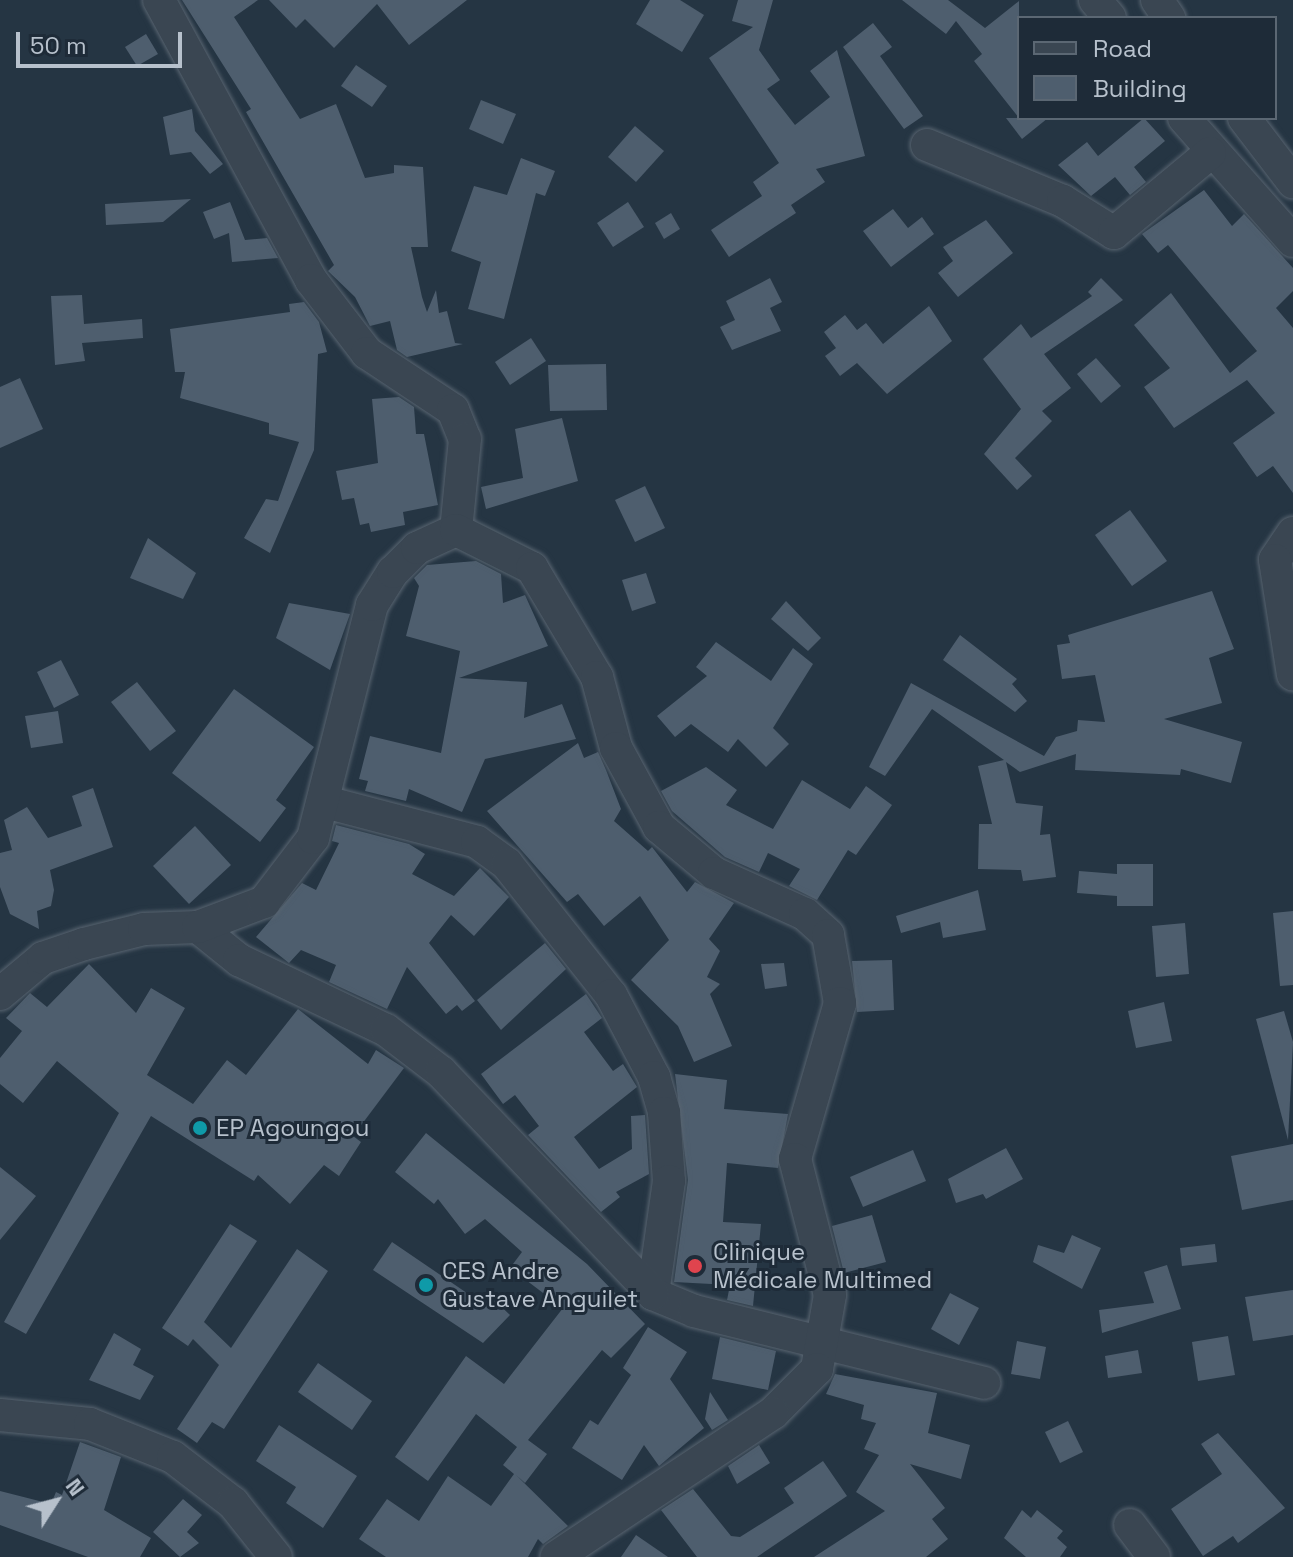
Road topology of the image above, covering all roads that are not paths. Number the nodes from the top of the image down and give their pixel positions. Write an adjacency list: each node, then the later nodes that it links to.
1 (159, 0): 10 (street)
2 (1095, 0): 3 (street)
3 (1108, 16)
4 (1185, 120): 7 (street)
5 (1246, 120): 8 (street)
6 (927, 145): 7 (street)
7 (1210, 153): 9 (street)
8 (1293, 182)
9 (1293, 241)
10 (456, 530): 13 (street); 17 (street)
11 (1293, 533): 12 (street)
12 (1293, 675)
13 (325, 802): 14 (street); 16 (street)
14 (198, 927): 15 (street); 16 (street)
15 (0, 994)
16 (653, 1294): 17 (street)
17 (823, 1343): 18 (street); 22 (street)
18 (984, 1383)
19 (0, 1415): 21 (street)
20 (1130, 1525): 23 (street)
21 (276, 1557)
22 (556, 1557)
23 (1154, 1557)

